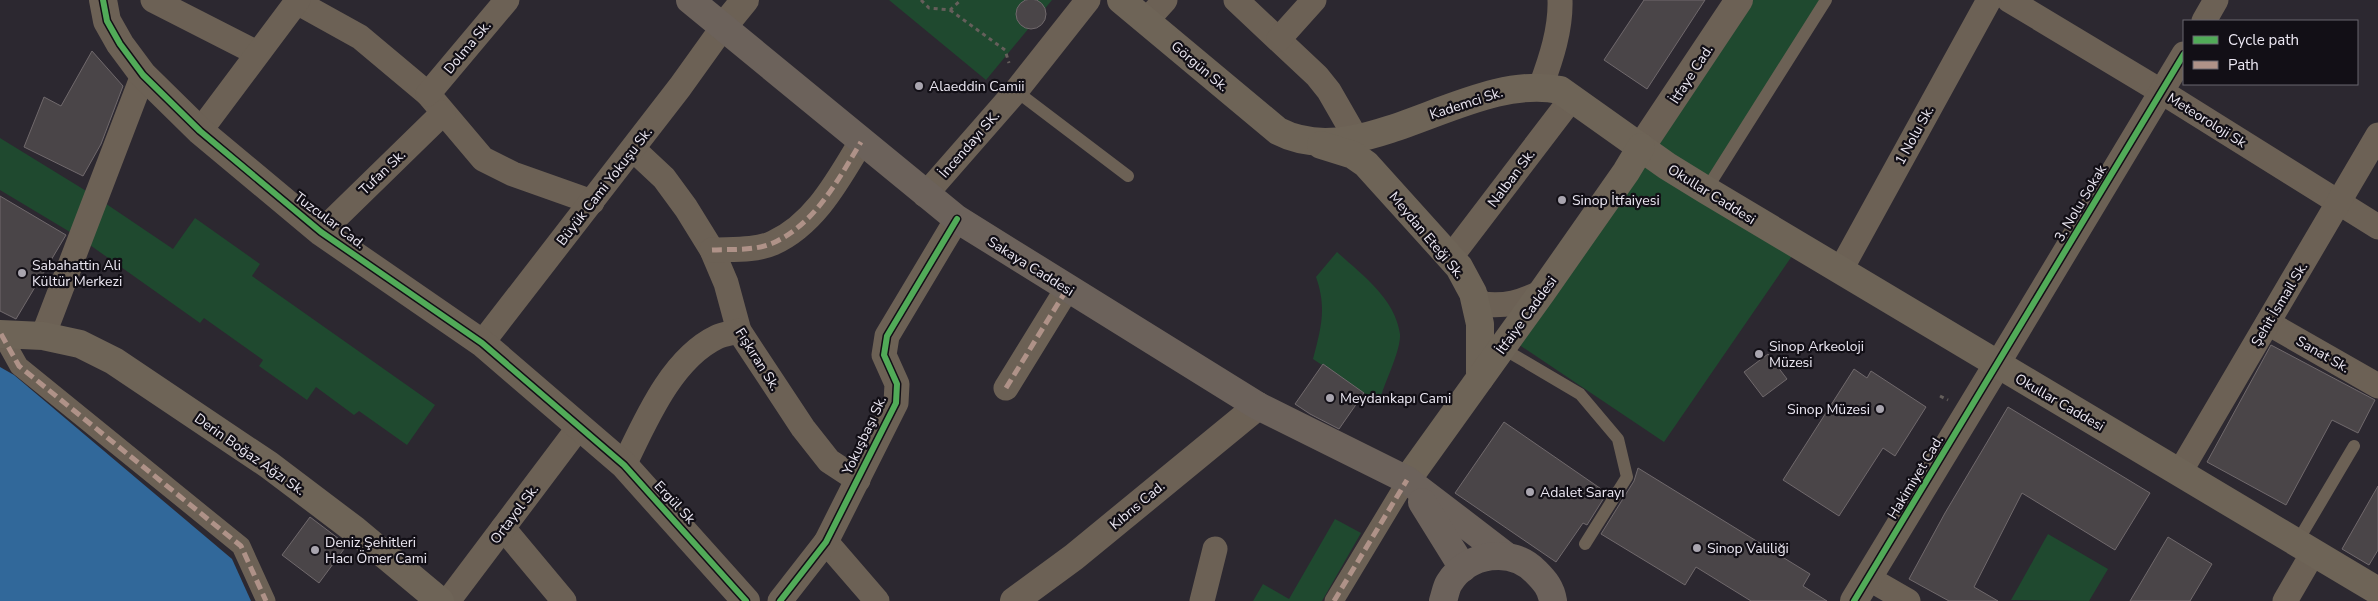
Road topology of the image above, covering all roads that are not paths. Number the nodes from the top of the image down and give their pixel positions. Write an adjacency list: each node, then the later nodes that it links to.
1 (103, 0): 24 (street, Tuzcular Cad.)
2 (153, 0): 22 (street)
3 (507, 0): 29 (street, Dolma Sk.)
4 (690, 0): 20 (highway, Sakaya Caddesi)
5 (745, 0): 20 (street)
6 (1088, 0): 26 (street, İncendayı SK.)
7 (1121, 0): 19 (main road, Görgün Sk.)
8 (1165, 0): 19 (street)
9 (1236, 0): 21 (street)
10 (1314, 0): 21 (street)
11 (1560, 0): 25 (street)
12 (1739, 0): 36 (street, İtfaye Cad.)
13 (1826, 0): 39 (lane)
14 (1989, 0): 48 (street, 1 Nolu Sk.)
15 (2009, 0): 27 (street, Meteoroloji Sk)
16 (2216, 0): 18 (street)
17 (297, 1): 22 (street); 29 (street)
18 (2205, 20)
19 (1146, 21): 30 (main road, Görgün Sk.)
20 (723, 27): 34 (highway, Sakaya Caddesi); 37 (street, Büyük Cami Yokuşu Sk.)
21 (1279, 39): 33 (street)
22 (257, 54): 31 (street)
23 (2183, 56): 27 (street, 3. Nolu Sokak)
24 (143, 75): 31 (street, Tuzcular Cad.); 55 (street)
25 (1541, 86): 28 (main road, Kademci Sk.); 33 (main road, Kademci Sk.)
26 (1016, 91): 38 (lane); 40 (street, İncendayı SK.)
27 (2162, 92): 42 (street, Meteoroloji Sk); 58 (street, 3. Nolu Sokak)
28 (1572, 98): 36 (main road, Kademci Sk.); 47 (street, Nalban Sk.)
29 (435, 103): 41 (street); 45 (street, Tufan Sk.)
30 (1278, 131): 35 (main road, Kademci Sk.)
31 (200, 132): 45 (street, Tuzcular Cad.)
32 (2378, 135): 42 (street, Şehit İsmail Sk.)
33 (1356, 138): 35 (main road, Kademci Sk.)
34 (860, 142): 40 (highway, Sakaya Caddesi); 46 (street)
35 (1304, 142): 47 (main road, Meydan Eteği Sk.)
36 (1641, 147): 39 (main road, Okullar Caddesi); 50 (main road, İtfaiye Caddesi)
37 (632, 149): 41 (street, Büyük Cami Yokuşu Sk.); 46 (street, Fışkıran Sk.)
38 (1128, 176)
39 (1706, 190): 48 (main road, Okullar Caddesi)
40 (925, 195): 43 (highway, Sakaya Caddesi)
41 (592, 202): 56 (street, Büyük Cami Yokuşu Sk.)
42 (2338, 204): 44 (street, Meteoroloji Sk); 52 (street, Şehit İsmail Sk.)
43 (957, 219): 49 (highway, Sakaya Caddesi); 67 (street, Yokuşbaşı Sk.)
44 (2378, 227)
45 (321, 232): 56 (street, Tuzcular Cad.)
46 (712, 250): 53 (street, Fışkıran Sk.)
47 (1450, 258): 51 (main road, Meydan Eteği Sk.)
48 (1840, 271): 58 (main road, Okullar Caddesi)
49 (1067, 289): 61 (street); 62 (highway, Sakaya Caddesi)
50 (1542, 292): 51 (street); 57 (main road, İtfaiye Caddesi)
51 (1474, 295): 59 (main road, Meydan Eteği Sk.)
52 (2268, 323): 60 (street, Sanat Sk.); 66 (street, Şehit İsmail Sk.)
53 (739, 331): 65 (street); 67 (street, Fışkıran Sk.)
54 (0, 334): 55 (main road, Derin Boğaz Ağzı Sk.); 78 (street)
55 (42, 336): 79 (main road, Derin Boğaz Ağzı Sk.)
56 (482, 342): 63 (street, Tuzcular Cad.)
57 (1502, 348): 59 (main road, İtfaiye Caddesi); 71 (lane)
58 (1997, 365): 66 (main road, Okullar Caddesi); 76 (street, Hakimiyet Cad.)
59 (1480, 378): 68 (main road, İtfaiye Caddesi)
60 (2378, 386)
61 (1006, 388)
62 (1258, 406): 68 (highway, Sakaya Caddesi); 85 (street, Kıbrıs Cad.)
63 (579, 426): 65 (street, Ergül Sk); 69 (street, Ortayol Sk.)
64 (2354, 446): 73 (lane)
65 (624, 465): 82 (street, Ergül Sk)
66 (2180, 472): 73 (main road, Okullar Caddesi)
67 (858, 480): 70 (street, Yokuşbaşı Sk.)
68 (1407, 480): 74 (highway, Sakaya Caddesi); 75 (highway); 87 (street)
69 (503, 528): 80 (street, Ortayol Sk.); 81 (street)
70 (826, 542): 83 (street, Yokuşbaşı Sk.); 84 (street)
71 (1585, 544)
72 (1215, 548): 86 (street)
73 (2304, 548): 77 (main road, Okullar Caddesi); 91 (street)
74 (1505, 556): 75 (highway); 89 (highway)
75 (1462, 568): 88 (highway)
76 (1861, 590): 90 (street)
77 (2378, 591)
78 (266, 601)
79 (440, 601)
80 (448, 601)
81 (564, 601)
82 (746, 601)
83 (780, 601)
84 (877, 601)
85 (1014, 601)
86 (1202, 601)
87 (1334, 601)
88 (1443, 601)
89 (1553, 601)
90 (1908, 601)
91 (2286, 601)

